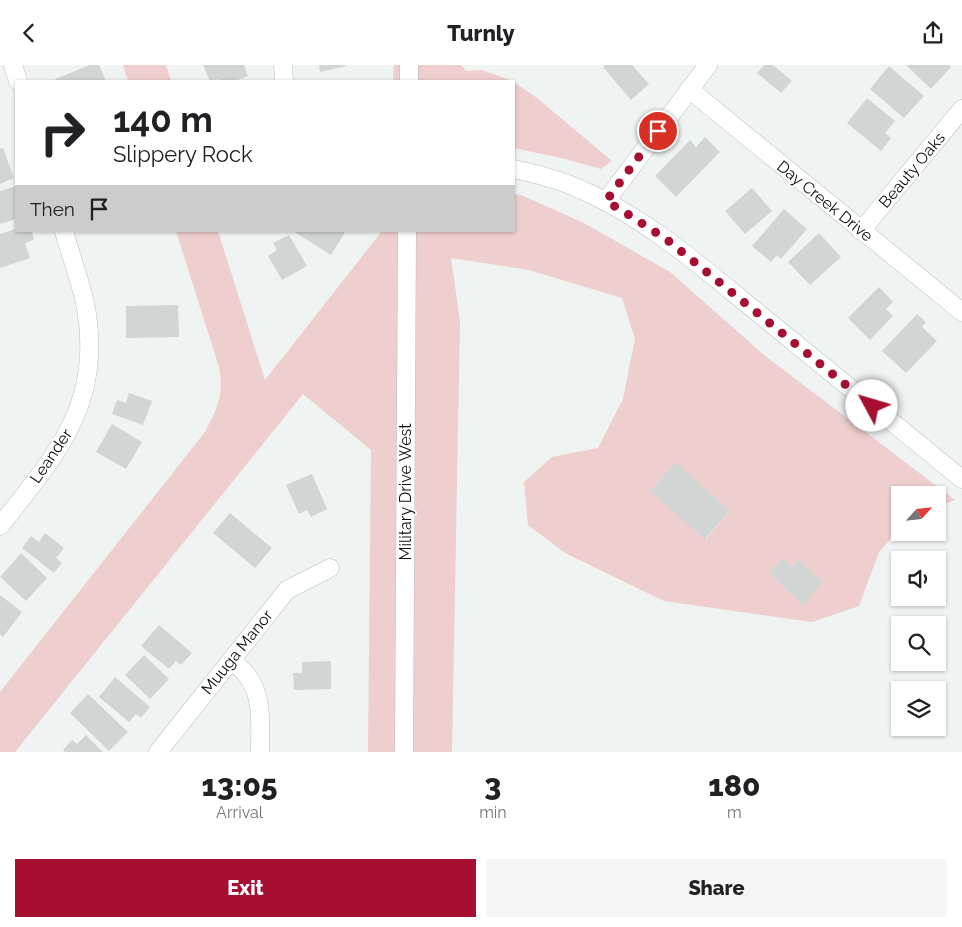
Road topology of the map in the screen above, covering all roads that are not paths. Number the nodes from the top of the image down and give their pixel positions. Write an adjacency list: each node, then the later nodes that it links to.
1 (13, 65): 5 (street)
2 (283, 65): 6 (street)
3 (409, 65): 7 (street)
4 (708, 65): 8 (street)
5 (18, 80)
6 (284, 80)
7 (409, 80)
8 (689, 89): 11 (street); 12 (street, Day Creek Drive)
9 (962, 109): 12 (street, Beauty Oaks)
10 (515, 169): 11 (street)
11 (606, 201): 16 (street)
12 (861, 231): 15 (street, Day Creek Drive)
13 (64, 232): 17 (street, Leander)
14 (407, 232): 22 (street, Military Drive West)
15 (962, 312)
16 (962, 479)
17 (0, 527)
18 (330, 568): 19 (street, Muuga Manor)
19 (231, 660): 20 (street, Muuga Manor); 21 (street)
20 (158, 752)
21 (260, 752)
22 (404, 752)

